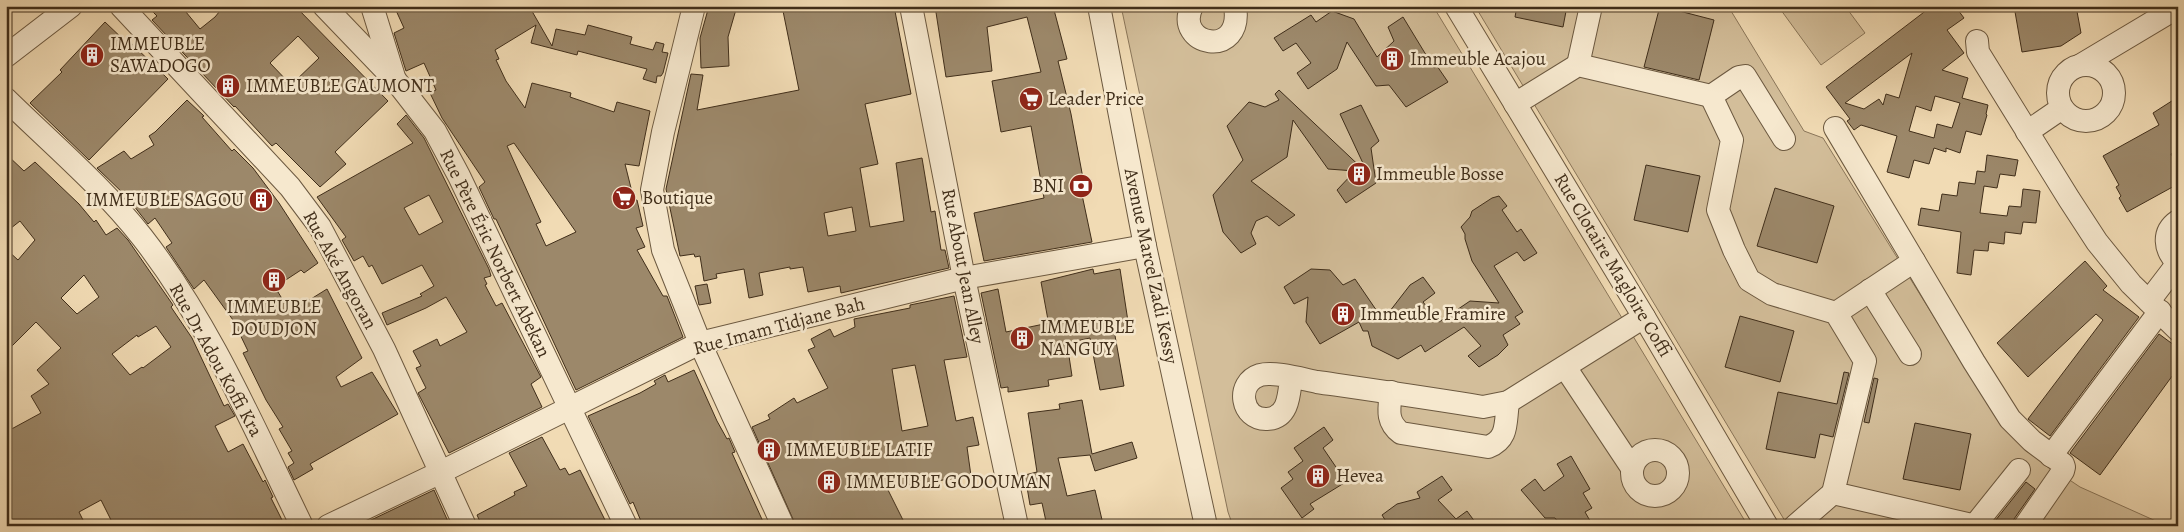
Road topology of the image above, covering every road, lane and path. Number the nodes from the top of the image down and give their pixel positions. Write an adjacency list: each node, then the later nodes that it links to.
1 (71, 6): 14 (street)
2 (121, 6): 45 (street, Rue Aké Angoran)
3 (324, 6): 17 (street, Rue Père Éric Norbert Abekan)
4 (372, 6): 17 (street)
5 (694, 6): 35 (street)
6 (911, 6): 29 (street, Rue About Jean Alley)
7 (1099, 6): 26 (street, Avenue Marcel Zadi Kessy)
8 (1192, 6): 9 (street)
9 (1235, 6)
10 (1456, 6): 20 (street, Rue Clotaire Magloire Coffi)
11 (1591, 6): 15 (street)
12 (2178, 7): 16 (street)
13 (1977, 41): 23 (street)
14 (6, 56)
15 (1578, 65): 18 (street); 20 (street)
16 (2080, 65): 21 (street); 21 (street)
17 (396, 81): 41 (street, Rue Père Éric Norbert Abekan)
18 (1711, 96): 24 (street); 32 (street)
19 (6, 99): 49 (street, Rue Dr Adou Koffi Kra)
20 (1515, 104): 33 (street, Rue Clotaire Magloire Coffi)
21 (2062, 108): 23 (street)
22 (1835, 128): 27 (street)
23 (2027, 132): 31 (street)
24 (1784, 139)
25 (2178, 221): 28 (street)
26 (1145, 246): 29 (street, Rue Imam Tidjane Bah); 47 (street, Avenue Marcel Zadi Kessy)
27 (1914, 261): 30 (street); 42 (street)
28 (2178, 263): 31 (street)
29 (964, 278): 35 (street, Rue Imam Tidjane Bah); 54 (street, Rue About Jean Alley)
30 (1870, 290): 32 (street); 36 (street)
31 (2154, 306): 34 (street); 42 (street)
32 (1836, 313): 46 (street)
33 (1644, 317): 37 (street); 55 (street, Rue Clotaire Magloire Coffi)
34 (2178, 330)
35 (700, 344): 41 (street, Rue Imam Tidjane Bah); 53 (street)
36 (1910, 354)
37 (1564, 367): 40 (street); 43 (street)
38 (1291, 378): 39 (street)
39 (1391, 392): 40 (street); 40 (street)
40 (1508, 402)
41 (570, 408): 45 (street, Rue Imam Tidjane Bah); 52 (street, Rue Père Éric Norbert Abekan)
42 (2051, 456): 57 (street)
43 (1632, 468)
44 (2019, 470): 48 (street)
45 (439, 473): 50 (street, Rue Imam Tidjane Bah); 51 (street, Rue Aké Angoran)
46 (1833, 493): 48 (street); 56 (street)
47 (1203, 525)
48 (1975, 525)
49 (302, 526)
50 (328, 526)
51 (465, 526)
52 (626, 526)
53 (783, 526)
54 (1017, 526)
55 (1768, 526)
56 (1795, 526)
57 (2025, 526)

